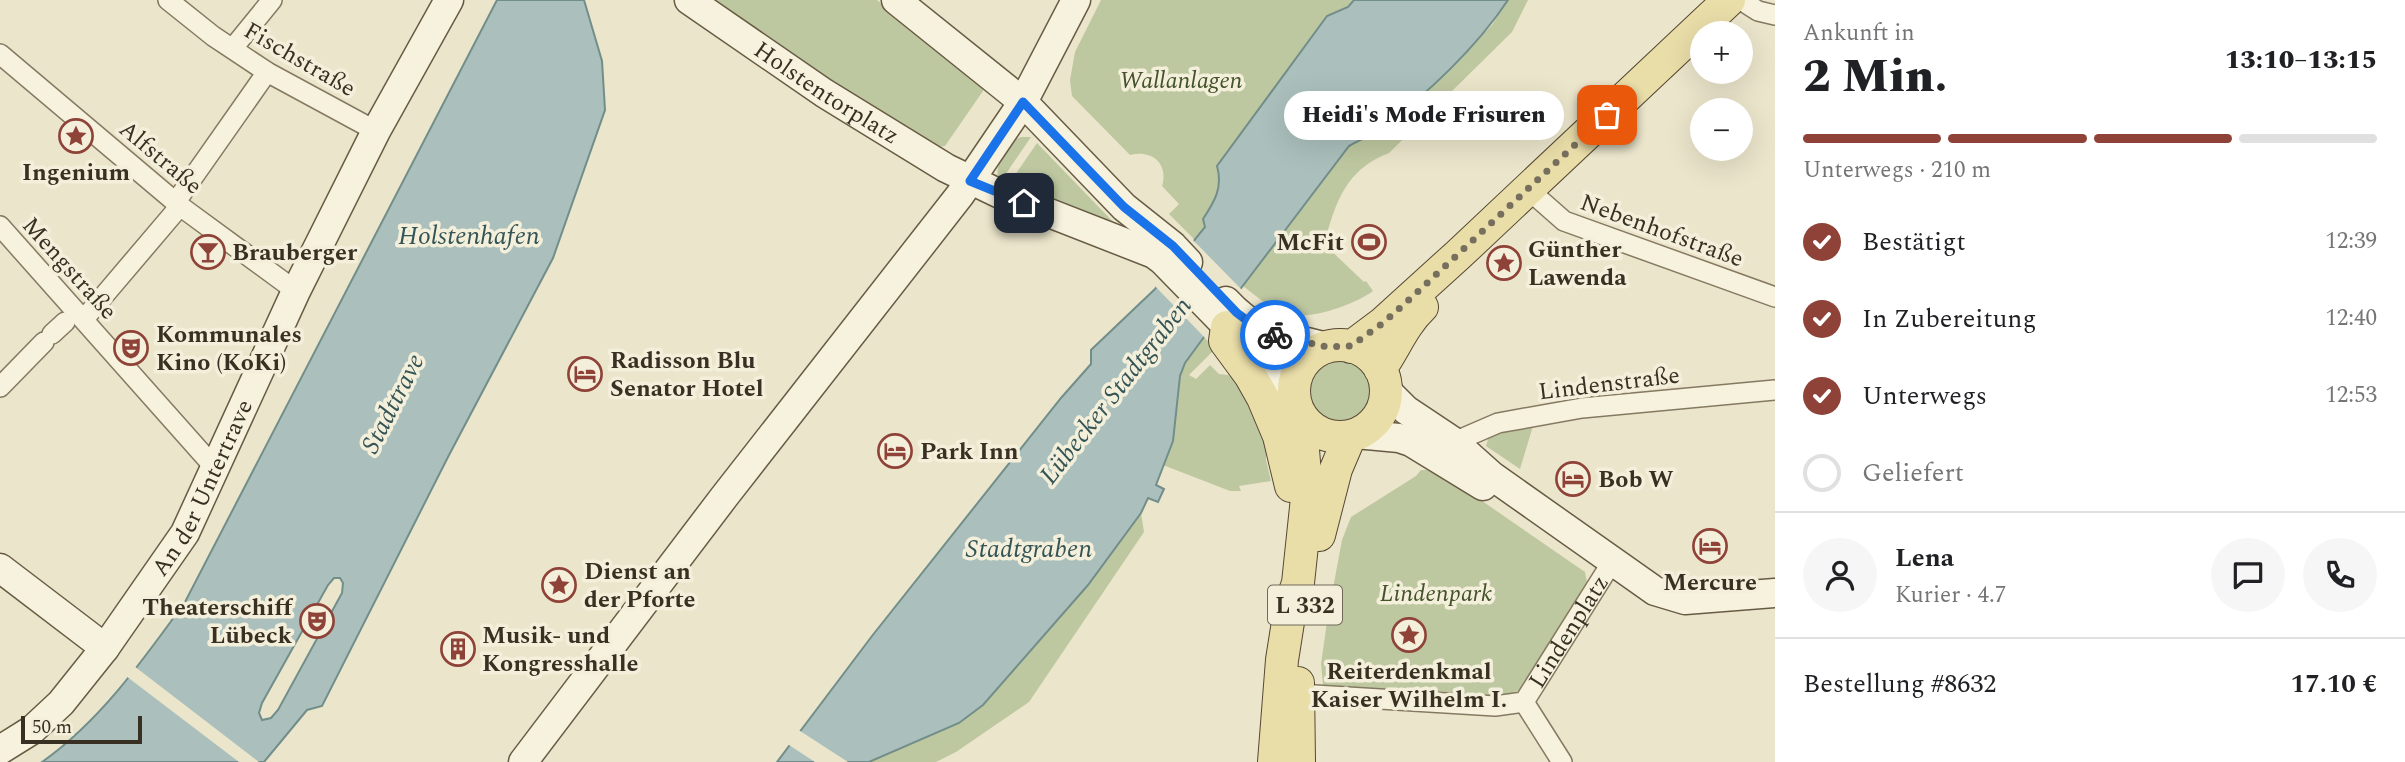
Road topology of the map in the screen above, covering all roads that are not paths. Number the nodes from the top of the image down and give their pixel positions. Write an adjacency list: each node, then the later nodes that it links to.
1 (168, 0): 9 (street, Fischstraße)
2 (272, 0): 9 (street)
3 (449, 0): 15 (main road, An der Untertrave)
4 (689, 0): 16 (main road, Holstentorplatz)
5 (896, 0): 14 (main road)
6 (1076, 0): 14 (main road)
7 (1749, 4): 8 (main road, L 332); 13 (main road, L 332)
8 (1730, 21)
9 (233, 48): 12 (street, Fischstraße)
10 (0, 54): 18 (street, Alfstraße)
11 (1690, 56): 13 (main road, L 332)
12 (267, 72): 15 (street, Fischstraße); 18 (street)
13 (1646, 88): 17 (main road, L 332)
14 (1023, 102): 16 (main road); 20 (main road)
15 (376, 131): 21 (main road, An der Untertrave)
16 (970, 181): 20 (main road, Holstentorplatz); 42 (main road)
17 (1534, 194): 22 (street, Nebenhofstraße); 25 (main road, L 332); 26 (main road, L 332)
18 (177, 205): 21 (street, Alfstraße); 24 (street)
19 (0, 226): 24 (street, Mengstraße)
20 (1168, 253): 23 (main road)
21 (296, 291): 32 (main road, An der Untertrave)
22 (1775, 297)
23 (1232, 320): 25 (main road); 29 (main road); 37 (main road)
24 (61, 328): 27 (street); 32 (street, Mengstraße)
25 (1339, 347): 26 (main road, Lindenplatz); 29 (main road, L 332)
26 (1383, 379): 30 (main road, L 332); 31 (main road, Lindenplatz)
27 (0, 387)
28 (1775, 390): 31 (street, Lindenstraße)
29 (1298, 408): 30 (main road, Lindenplatz); 37 (main road, L 332)
30 (1353, 435): 33 (main road, Lindenplatz); 39 (main road, L 332)
31 (1454, 442): 33 (main road, Lindenplatz)
32 (215, 468): 38 (main road, An der Untertrave)
33 (1528, 502): 34 (main road, Lindenplatz)
34 (1612, 562): 36 (main road); 40 (street, Lindenplatz)
35 (0, 568): 38 (main road)
36 (1775, 593)
37 (1291, 603): 43 (main road, L 332)
38 (105, 648): 41 (main road, An der Untertrave)
39 (1298, 694): 40 (street, Lindenplatz); 44 (main road, L 332)
40 (1524, 702): 45 (street)
41 (0, 750)
42 (523, 762)
43 (1273, 762)
44 (1299, 762)
45 (1562, 762)

